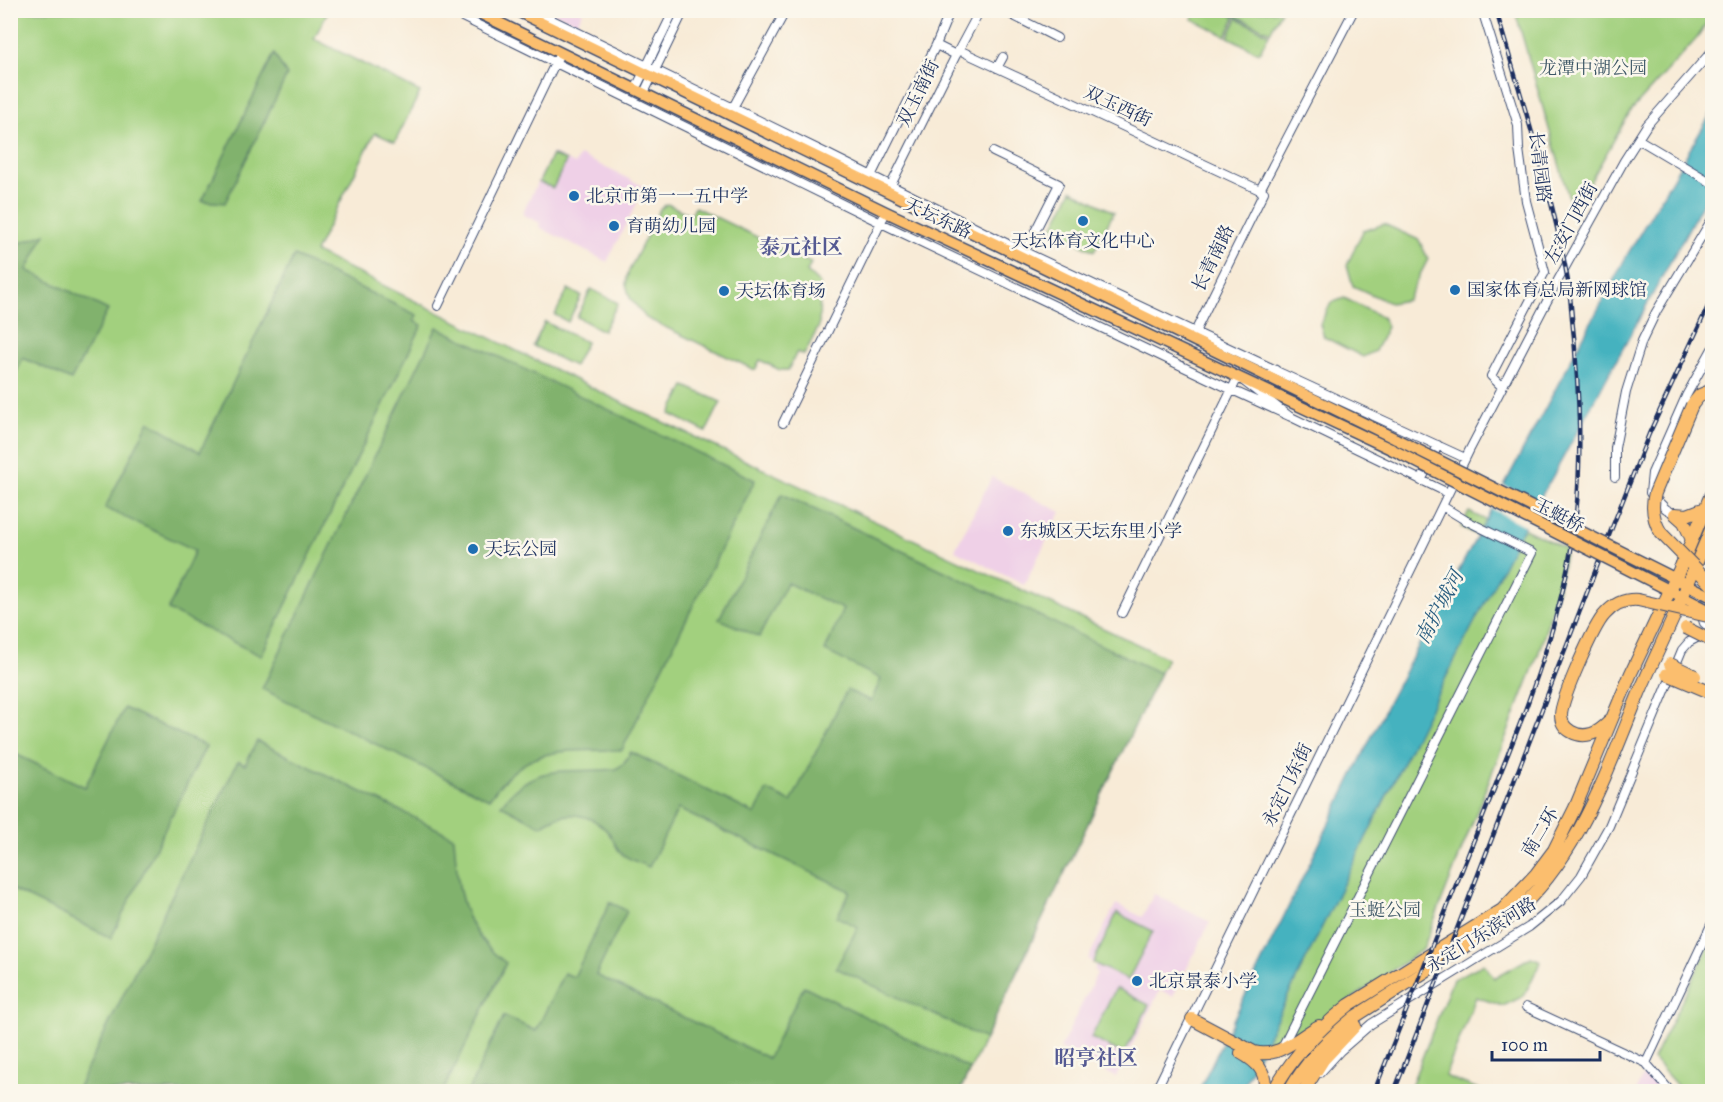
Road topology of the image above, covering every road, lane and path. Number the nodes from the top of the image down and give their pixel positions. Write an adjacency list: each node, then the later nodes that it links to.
1 (448, 10): 18 (street)
2 (473, 10): 18 (main road, 天坛东路)
3 (515, 10): 20 (main road, 天坛东路)
4 (532, 10): 20 (street)
5 (674, 10): 20 (street)
6 (684, 10): 20 (street)
7 (786, 10): 22 (street)
8 (938, 10): 14 (street)
9 (980, 10): 16 (street, 双玉南街)
10 (1002, 10): 13 (street)
11 (1354, 10): 28 (street, 长青南路)
12 (1482, 10): 39 (street, 长青园路)
13 (1057, 38)
14 (936, 45): 16 (street, 双玉西街); 25 (street)
15 (1713, 51): 23 (street, 左安门西街)
16 (957, 52): 19 (street, 双玉西街); 27 (street, 双玉南街)
17 (1003, 57): 19 (street)
18 (558, 58): 21 (main road, 天坛东路); 31 (street); 33 (street)
19 (997, 68): 28 (street, 双玉西街)
20 (650, 71): 21 (street); 22 (main road, 天坛东路)
21 (640, 92): 29 (main road, 天坛东路)
22 (731, 111): 25 (main road, 天坛东路)
23 (1638, 139): 26 (street); 39 (street, 左安门西街)
24 (993, 152): 32 (street)
25 (870, 178): 27 (main road, 天坛东路)
26 (1713, 183)
27 (890, 188): 32 (main road, 天坛东路)
28 (1262, 191): 34 (street, 长青南路)
29 (886, 212): 31 (street); 38 (main road, 天坛东路)
30 (1713, 219): 48 (street)
31 (881, 223): 40 (street); 43 (street)
32 (1023, 255): 34 (main road, 天坛东路)
33 (438, 306)
34 (1193, 336): 36 (main road, 天坛东路); 37 (street)
35 (1713, 349): 54 (street)
36 (1234, 359): 37 (street); 44 (main road, 天坛东路)
37 (1276, 370): 45 (street)
38 (1238, 377): 40 (street); 42 (street); 44 (main road, 天坛东路)
39 (1501, 386): 46 (street, 左安门西街)
40 (1232, 390): 42 (street); 63 (street)
41 (1713, 390): 58 (highway, bridge)
42 (1289, 416): 49 (street)
43 (783, 423)
44 (1393, 444): 58 (main road, 玉蜓桥, bridge); 62 (main road, 玉蜓桥, bridge)
45 (1438, 445): 46 (street); 49 (street)
46 (1465, 458): 47 (street, 左安门西街)
47 (1457, 475): 51 (street, 永定门东街); 59 (street)
48 (1615, 477)
49 (1421, 481): 51 (street)
50 (1713, 492): 53 (highway, 南二环)
51 (1448, 493): 52 (street, 永定门东街)
52 (1442, 506): 78 (street, 永定门东街); 80 (street)
53 (1705, 508): 54 (highway); 57 (highway, 南二环)
54 (1675, 514): 57 (highway)
55 (1713, 527): 56 (highway, 南二环)
56 (1709, 539): 61 (highway, 南二环, bridge)
57 (1692, 540): 73 (highway, 南二环, bridge)
58 (1711, 592): 59 (street); 60 (street)
59 (1697, 596): 60 (street)
60 (1700, 605): 66 (street)
61 (1677, 610): 65 (highway); 67 (highway, 南二环)
62 (1713, 612)
63 (1122, 613)
64 (1713, 617): 73 (highway, bridge)
65 (1686, 628): 67 (highway); 68 (highway, bridge)
66 (1713, 630): 87 (street, 永定门东滨河路)
67 (1667, 633): 69 (highway); 71 (highway, 南二环)
68 (1713, 641)
69 (1669, 669): 70 (highway, bridge); 71 (highway); 72 (highway, bridge)
70 (1713, 684)
71 (1640, 693): 75 (highway, 南二环)
72 (1713, 693)
73 (1611, 720): 77 (highway, 南二环)
74 (1713, 923): 81 (street)
75 (1385, 998): 85 (highway, 南二环); 86 (highway)
76 (1526, 1006): 81 (street)
77 (1331, 1020): 80 (highway); 84 (highway, 南二环)
78 (1190, 1023): 79 (highway); 82 (street, 永定门东街)
79 (1210, 1033): 80 (highway); 83 (highway)
80 (1277, 1051)
81 (1646, 1063): 88 (street)
82 (1155, 1092)
83 (1264, 1092)
84 (1273, 1092)
85 (1289, 1092)
86 (1303, 1092)
87 (1308, 1092)
88 (1671, 1092)

